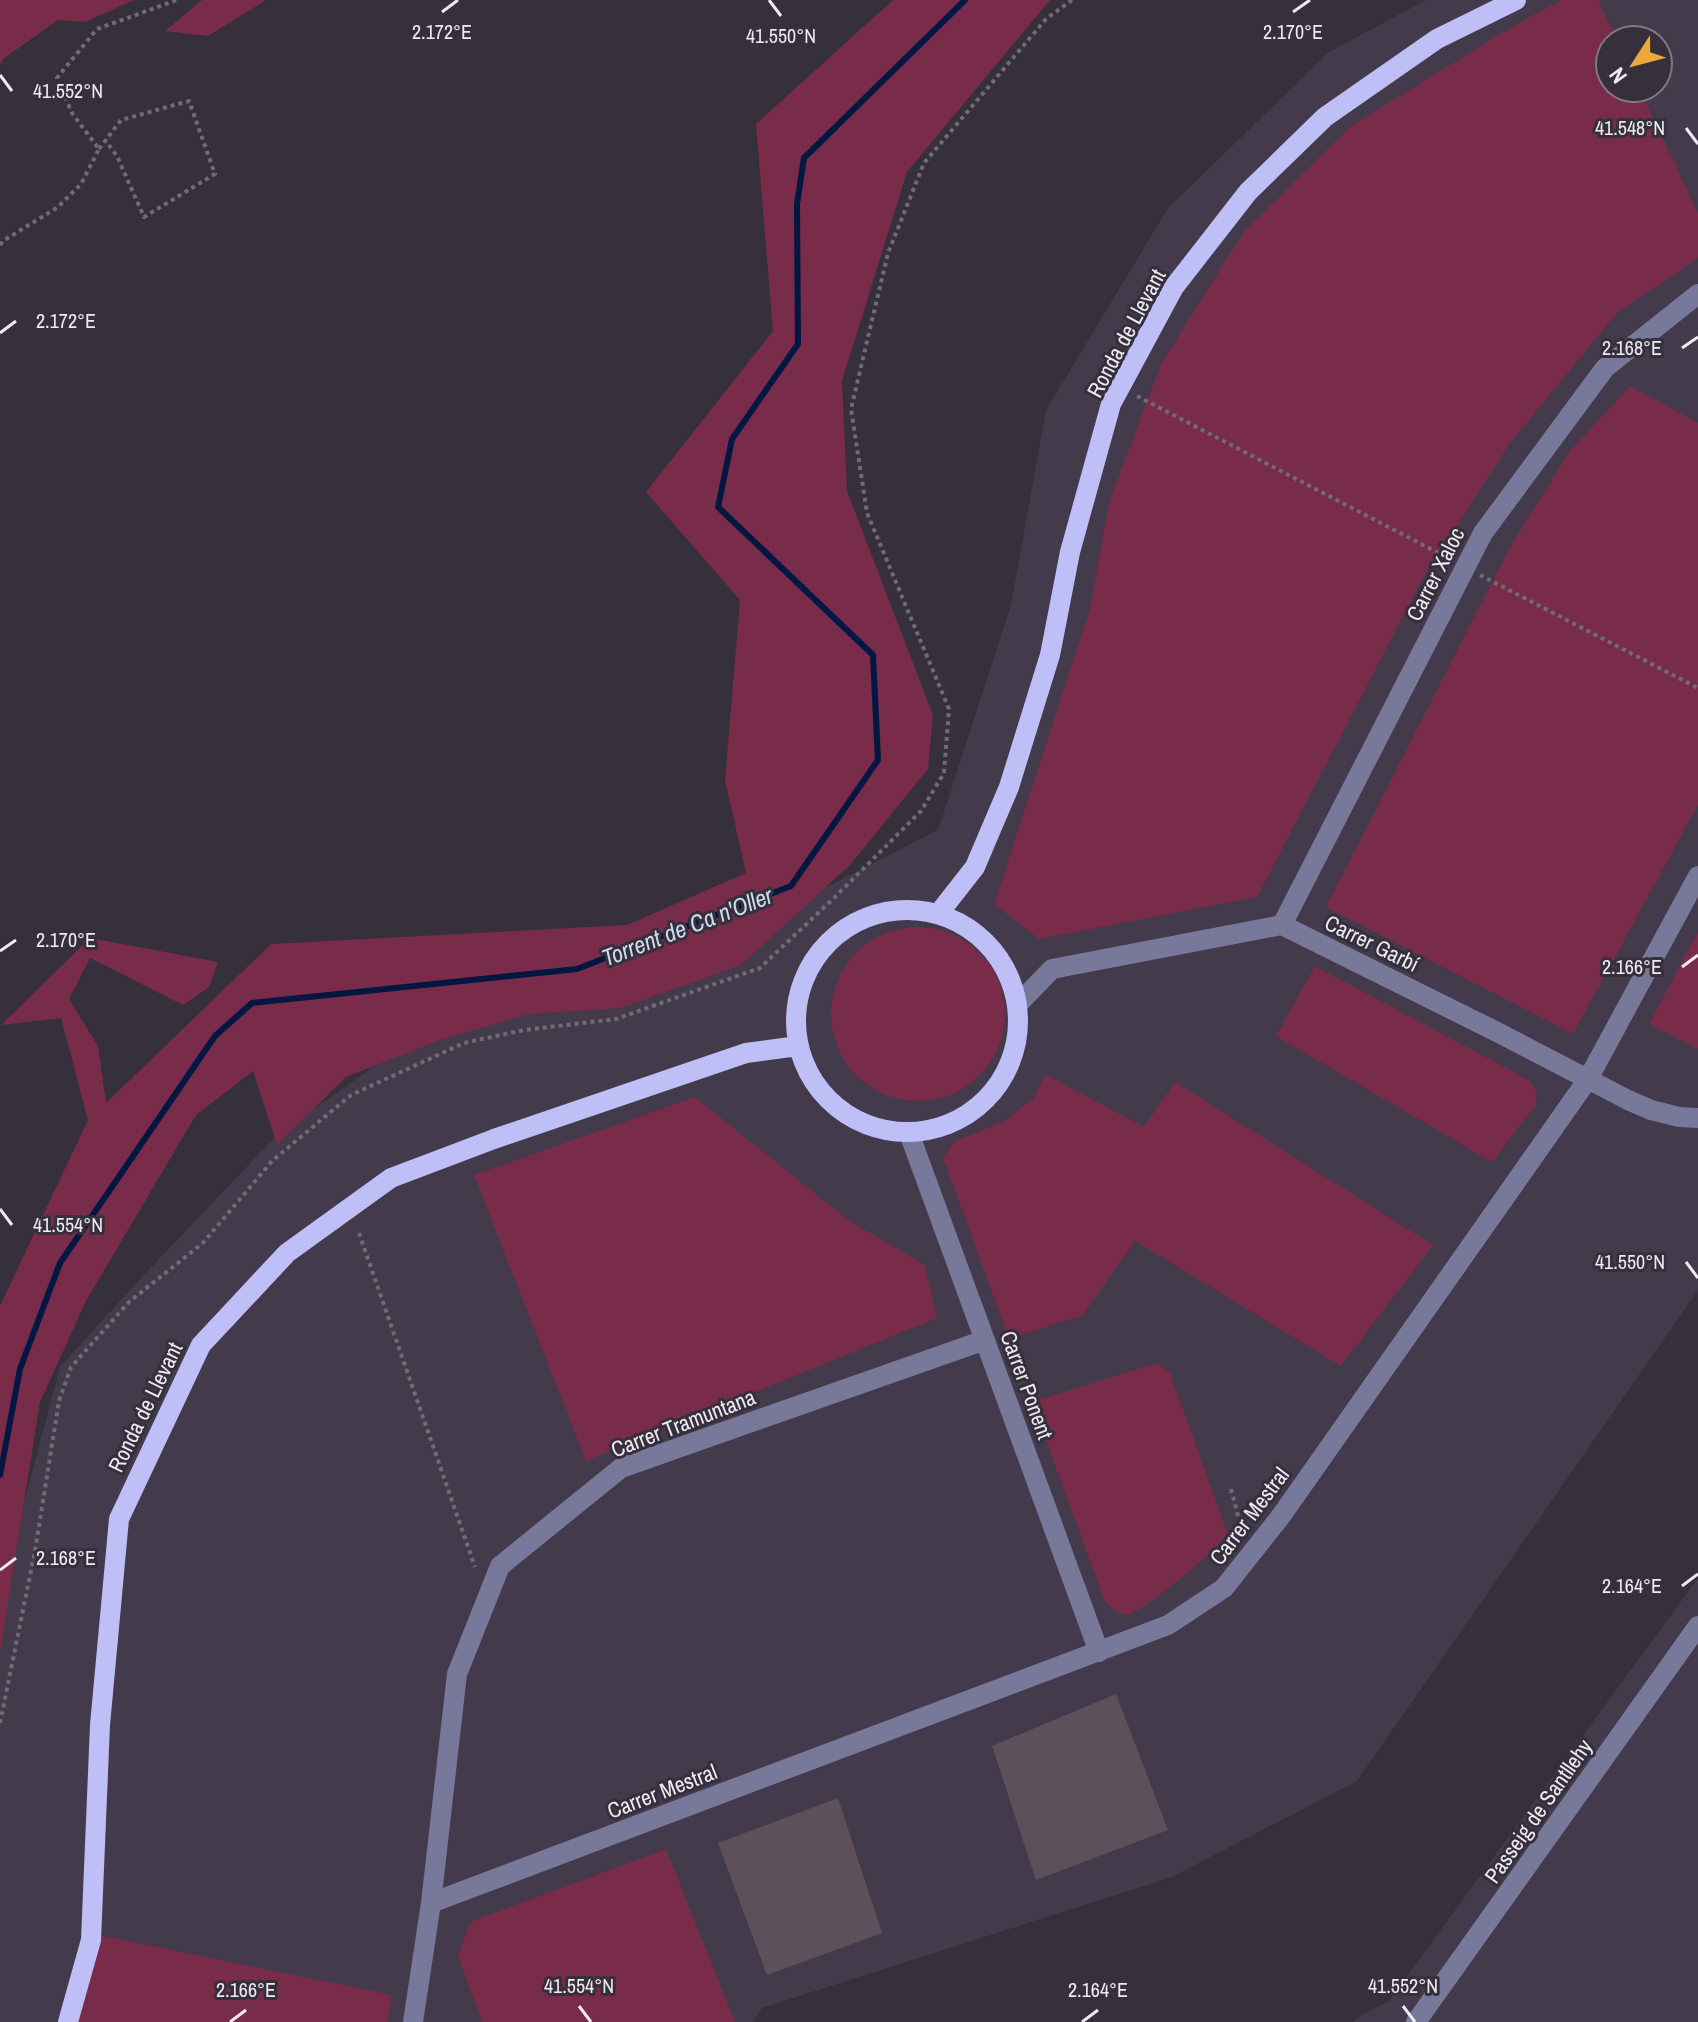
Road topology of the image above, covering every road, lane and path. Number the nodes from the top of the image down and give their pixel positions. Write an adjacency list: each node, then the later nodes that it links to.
1 (177, 0): 5 (path)
2 (1072, 0): 26 (path)
3 (1516, 0): 12 (main road, Ronda de Llevant)
4 (105, 140): 4 (path); 5 (path)
5 (99, 149): 6 (path)
6 (0, 245)
7 (1698, 294): 9 (street, Carrer Xaloc)
8 (1137, 396): 9 (path)
9 (1466, 567): 10 (path); 13 (street, Carrer Xaloc)
10 (1698, 688)
11 (1698, 876): 16 (street, Carrer Mestral)
12 (939, 913): 14 (main road); 15 (main road)
13 (1282, 925): 14 (street); 16 (street, Carrer Garbí)
14 (1018, 1004): 18 (main road)
15 (798, 1046): 18 (main road); 28 (main road, Ronda de Llevant)
16 (1588, 1079): 17 (street, Carrer Garbí); 25 (street, Carrer Mestral)
17 (1698, 1118)
18 (909, 1133): 20 (street, Carrer Ponent)
19 (359, 1233): 23 (path)
20 (985, 1340): 25 (street, Carrer Ponent); 27 (street, Carrer Tramuntana)
21 (1231, 1489): 22 (path)
22 (1242, 1531)
23 (475, 1567)
24 (1698, 1626): 30 (street, Passeig de Santllehy)
25 (1099, 1652): 27 (street, Carrer Mestral)
26 (0, 1723)
27 (431, 1903): 29 (street, Carrer Tramuntana)
28 (68, 2022)
29 (413, 2022)
30 (1416, 2022)

